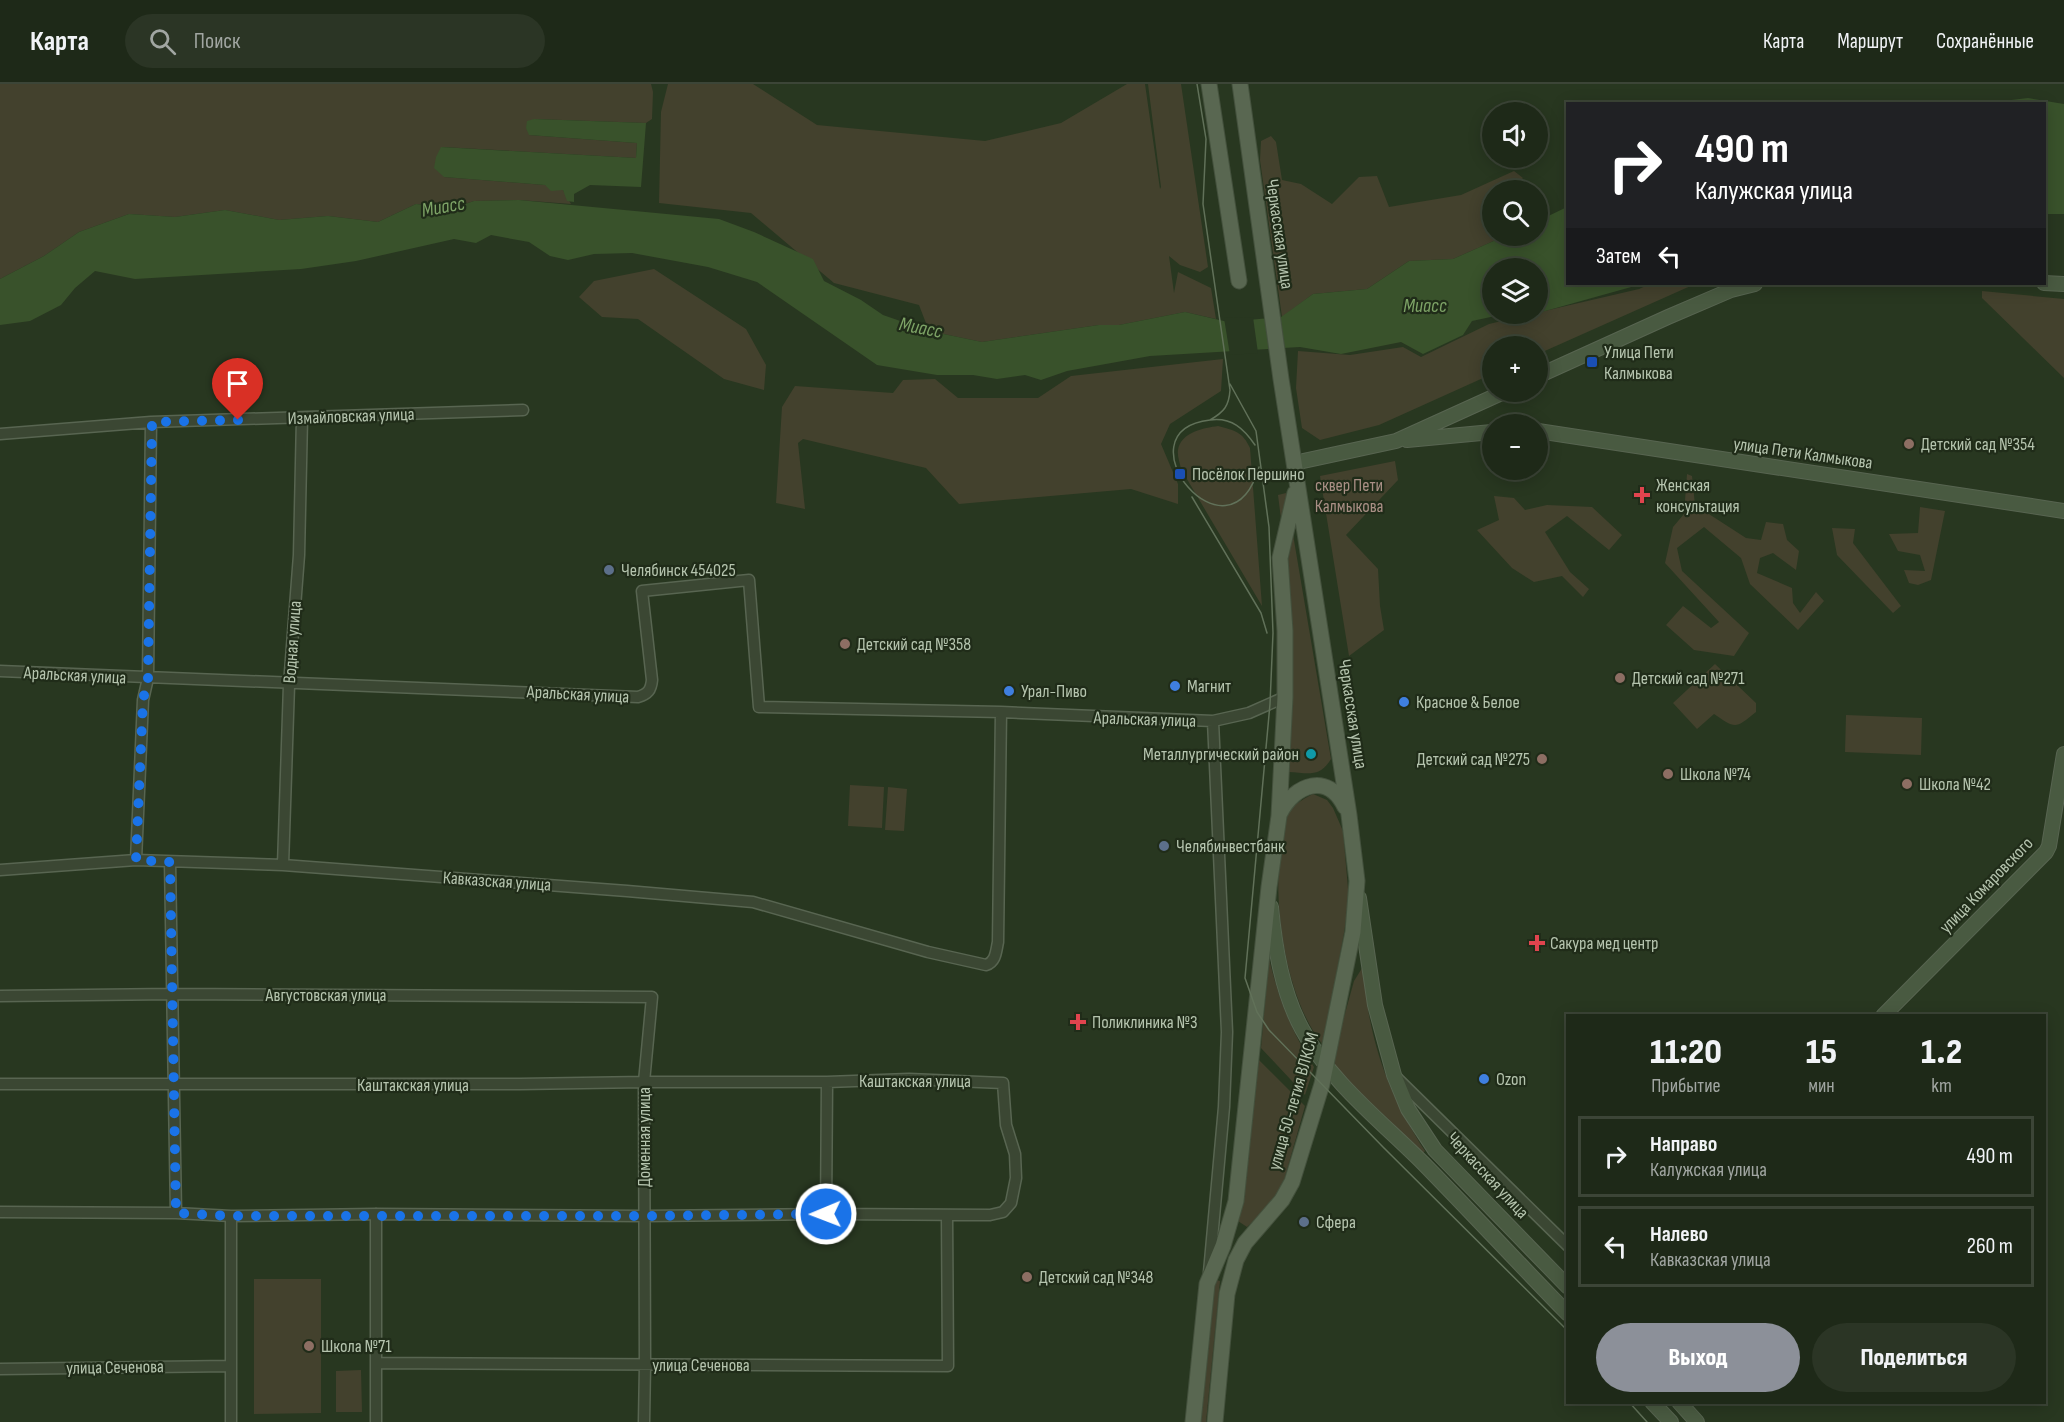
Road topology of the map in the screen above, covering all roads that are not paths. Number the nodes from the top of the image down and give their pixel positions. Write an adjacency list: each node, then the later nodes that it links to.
1 (1209, 84): 3 (main road)
2 (1240, 84): 16 (main road, Черкасская улица)
3 (1239, 280)
4 (2046, 283): 5 (main road)
5 (2064, 284)
6 (1751, 285): 7 (main road)
7 (1548, 372)
8 (1482, 402): 15 (main road)
9 (523, 410): 10 (street, Измайловская улица)
10 (302, 418): 11 (street, Измайловская улица); 21 (street, Водная улица)
11 (152, 422): 14 (street, Измайловская улица); 20 (street)
12 (1482, 433): 15 (main road)
13 (1548, 433): 18 (main road, улица Пети Калмыкова)
14 (0, 434)
15 (1396, 441): 16 (main road)
16 (1294, 463): 17 (main road, Черкасская улица)
17 (1297, 485): 22 (main road); 26 (main road, Черкасская улица)
18 (2064, 511)
19 (0, 671): 20 (street, Аральская улица)
20 (148, 678): 21 (street, Аральская улица); 28 (street)
21 (289, 684): 23 (street, Аральская улица); 30 (street, Водная улица)
22 (1285, 697): 24 (street, Аральская улица); 27 (main road)
23 (1001, 712): 24 (street, Аральская улица); 30 (street, Кавказская улица)
24 (1214, 722): 52 (street)
25 (2064, 754): 37 (main road, улица Комаровского)
26 (1349, 815): 27 (main road); 32 (main road, Черкасская улица)
27 (1279, 816): 33 (main road)
28 (136, 860): 29 (street, Кавказская улица); 31 (street, Кавказская улица)
29 (170, 862): 30 (street, Кавказская улица); 34 (street)
30 (283, 865)
31 (0, 870)
32 (1357, 881): 38 (main road, улица 50-летия ВЛКСМ); 39 (main road, Черкасская улица)
33 (1269, 886): 38 (main road); 52 (main road, улица 50-летия ВЛКСМ)
34 (173, 994): 35 (street, Августовская улица); 36 (street, Августовская улица); 43 (street)
35 (0, 996)
36 (652, 997): 40 (street, Доменная улица)
37 (1884, 1014)
38 (1326, 1067): 54 (main road); 65 (main road, улица 50-летия ВЛКСМ)
39 (1394, 1075): 51 (street); 53 (main road, Черкасская улица)
40 (644, 1082): 41 (street, Каштакская улица); 43 (street, Каштакская улица); 50 (street, Доменная улица)
41 (827, 1082): 47 (street); 48 (street, Каштакская улица)
42 (0, 1084): 43 (street, Каштакская улица)
43 (173, 1085): 45 (street)
44 (0, 1212): 45 (street)
45 (176, 1213): 49 (street)
46 (376, 1214): 49 (street); 50 (street); 55 (street)
47 (826, 1214): 48 (street); 50 (street)
48 (947, 1215): 57 (street, улица Сеченова)
49 (231, 1216): 56 (street)
50 (644, 1216): 57 (street, Доменная улица)
51 (1566, 1244)
52 (1208, 1284): 64 (main road, улица 50-летия ВЛКСМ)
53 (1566, 1285)
54 (1566, 1312)
55 (376, 1364): 57 (street, улица Сеченова); 62 (street)
56 (230, 1365): 58 (street, улица Сеченова); 61 (street)
57 (645, 1365): 63 (street, Доменная улица)
58 (0, 1369)
59 (1654, 1404): 66 (main road)
60 (1681, 1404): 67 (main road)
61 (231, 1422)
62 (376, 1422)
63 (644, 1422)
64 (1193, 1422)
65 (1215, 1422)
66 (1671, 1422)
67 (1697, 1422)

